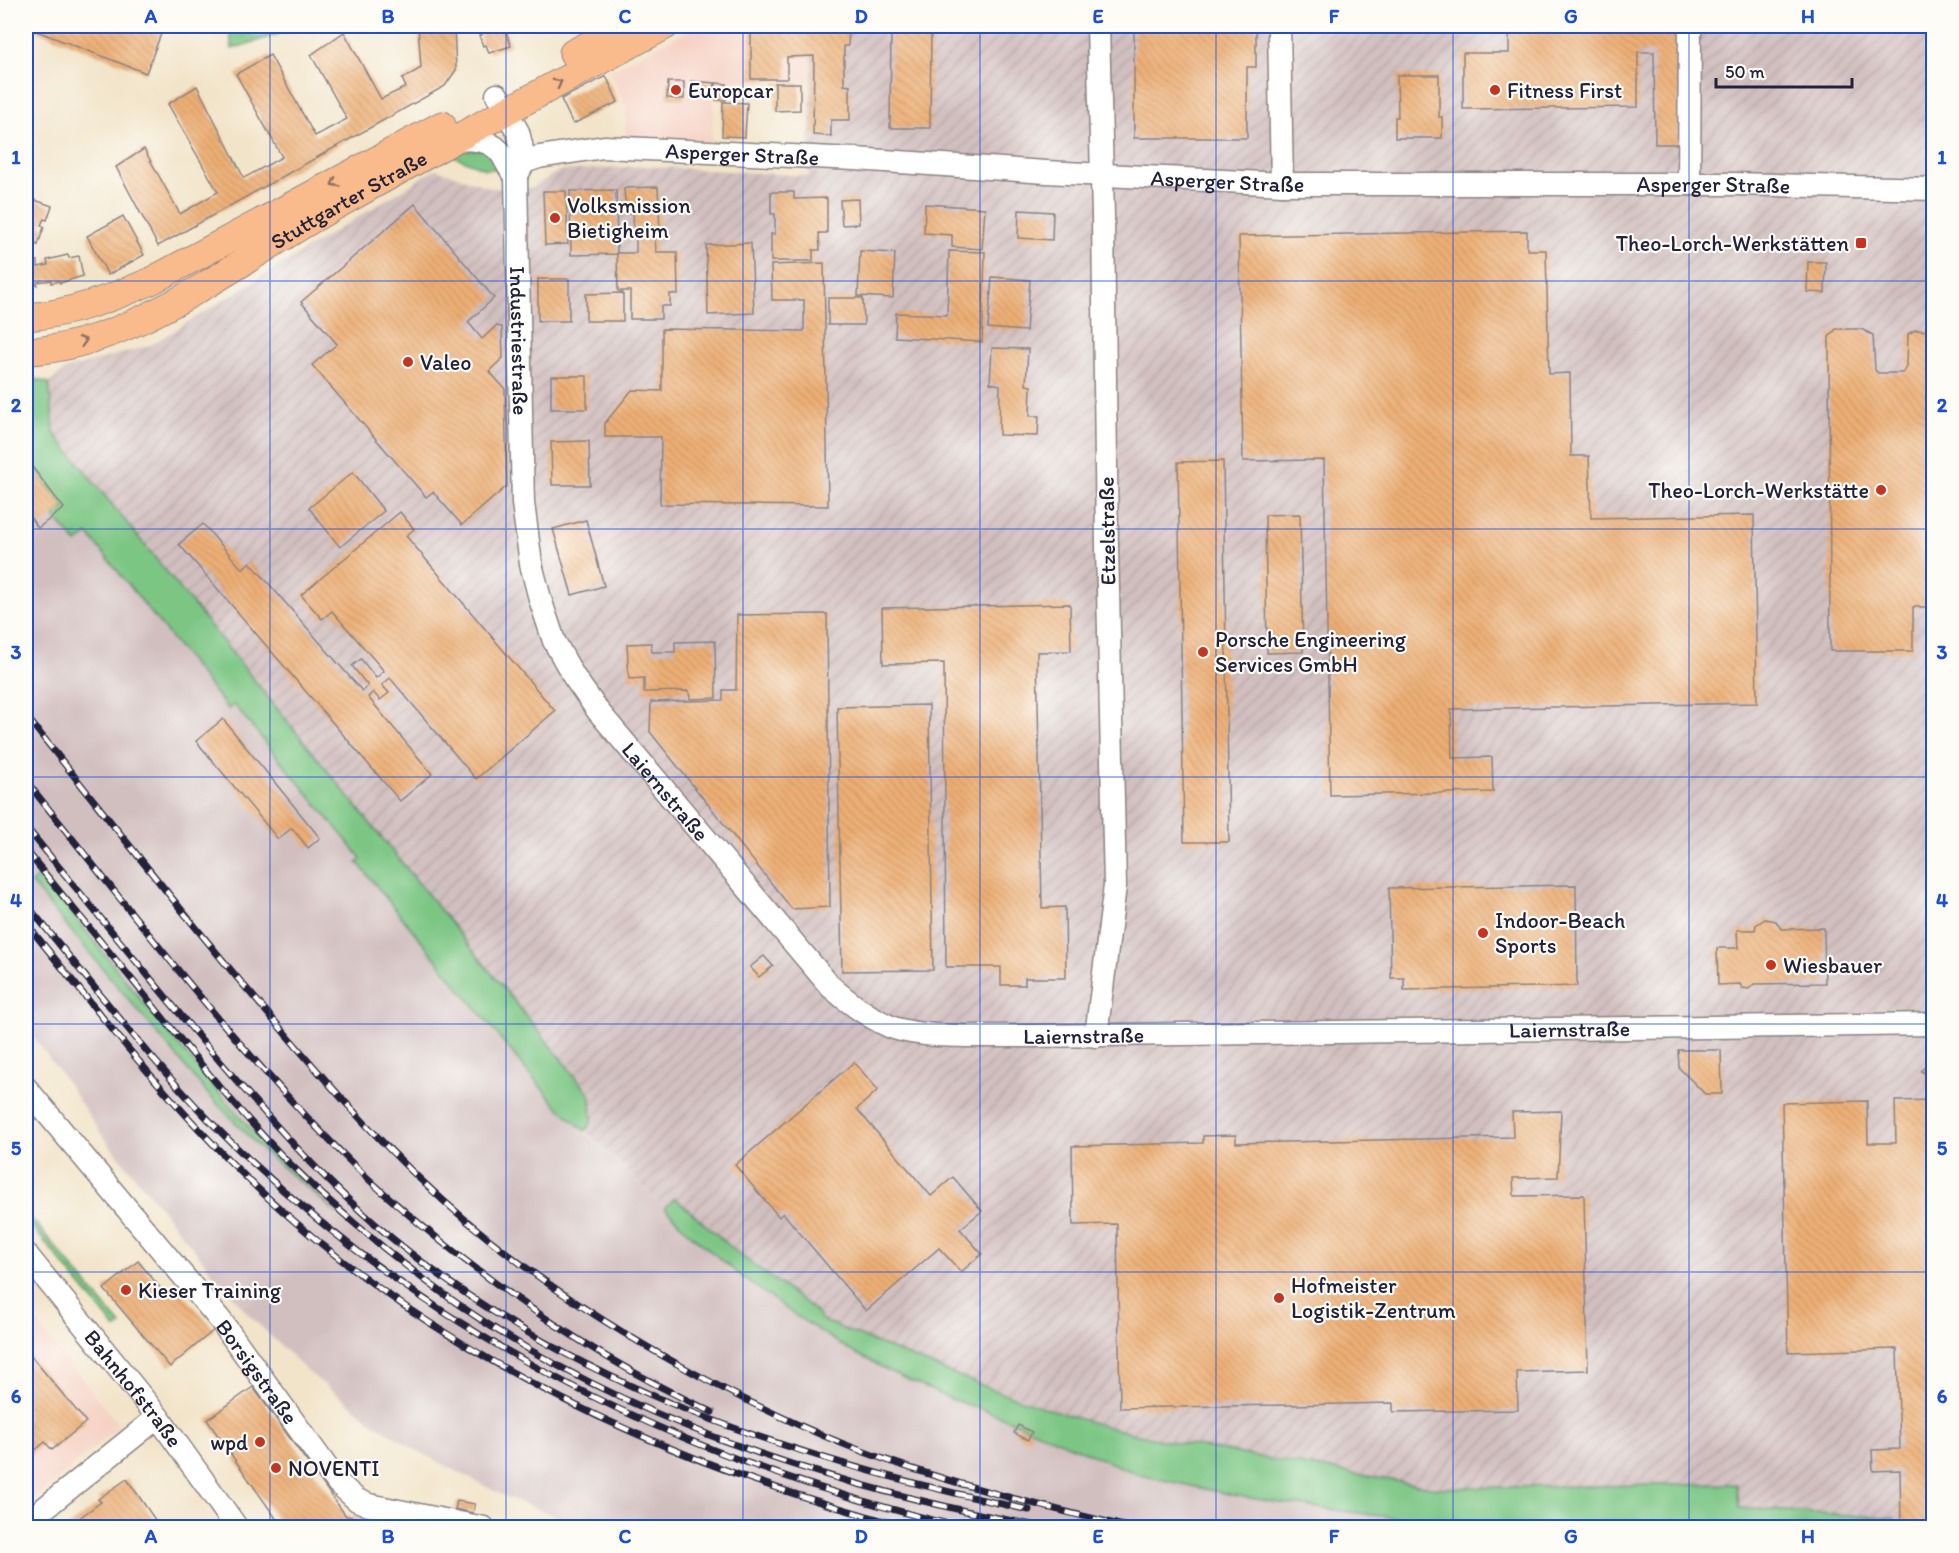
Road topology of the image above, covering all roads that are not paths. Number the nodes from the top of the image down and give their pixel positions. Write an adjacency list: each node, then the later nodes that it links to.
1 (625, 26): 6 (main road, Stuttgarter Straße)
2 (665, 26): 6 (main road, Stuttgarter Straße, one-way to 2)
3 (1098, 26): 9 (street, Etzelstraße)
4 (1279, 26): 10 (street)
5 (1690, 26): 11 (street)
6 (502, 103): 7 (main road, Stuttgarter Straße); 8 (street, Industriestraße); 13 (main road, Stuttgarter Straße, one-way to 13)
7 (454, 139): 8 (street); 14 (main road, Stuttgarter Straße, one-way to 7)
8 (520, 169): 9 (street, Asperger Straße); 15 (street, Industriestraße)
9 (1102, 174): 10 (street, Asperger Straße); 17 (street, Etzelstraße)
10 (1282, 183): 11 (street, Asperger Straße)
11 (1689, 184): 12 (street, Asperger Straße)
12 (1934, 189)
13 (26, 316)
14 (26, 351)
15 (523, 502): 17 (street, Laiernstraße)
16 (1934, 1024): 17 (street, Laiernstraße)
17 (1096, 1036)
18 (26, 1088): 23 (street, Borsigstraße)
19 (26, 1254): 20 (street, Bahnhofstraße)
20 (158, 1417): 21 (street); 22 (street, Bahnhofstraße)
21 (26, 1523)
22 (237, 1527)
23 (484, 1527)

